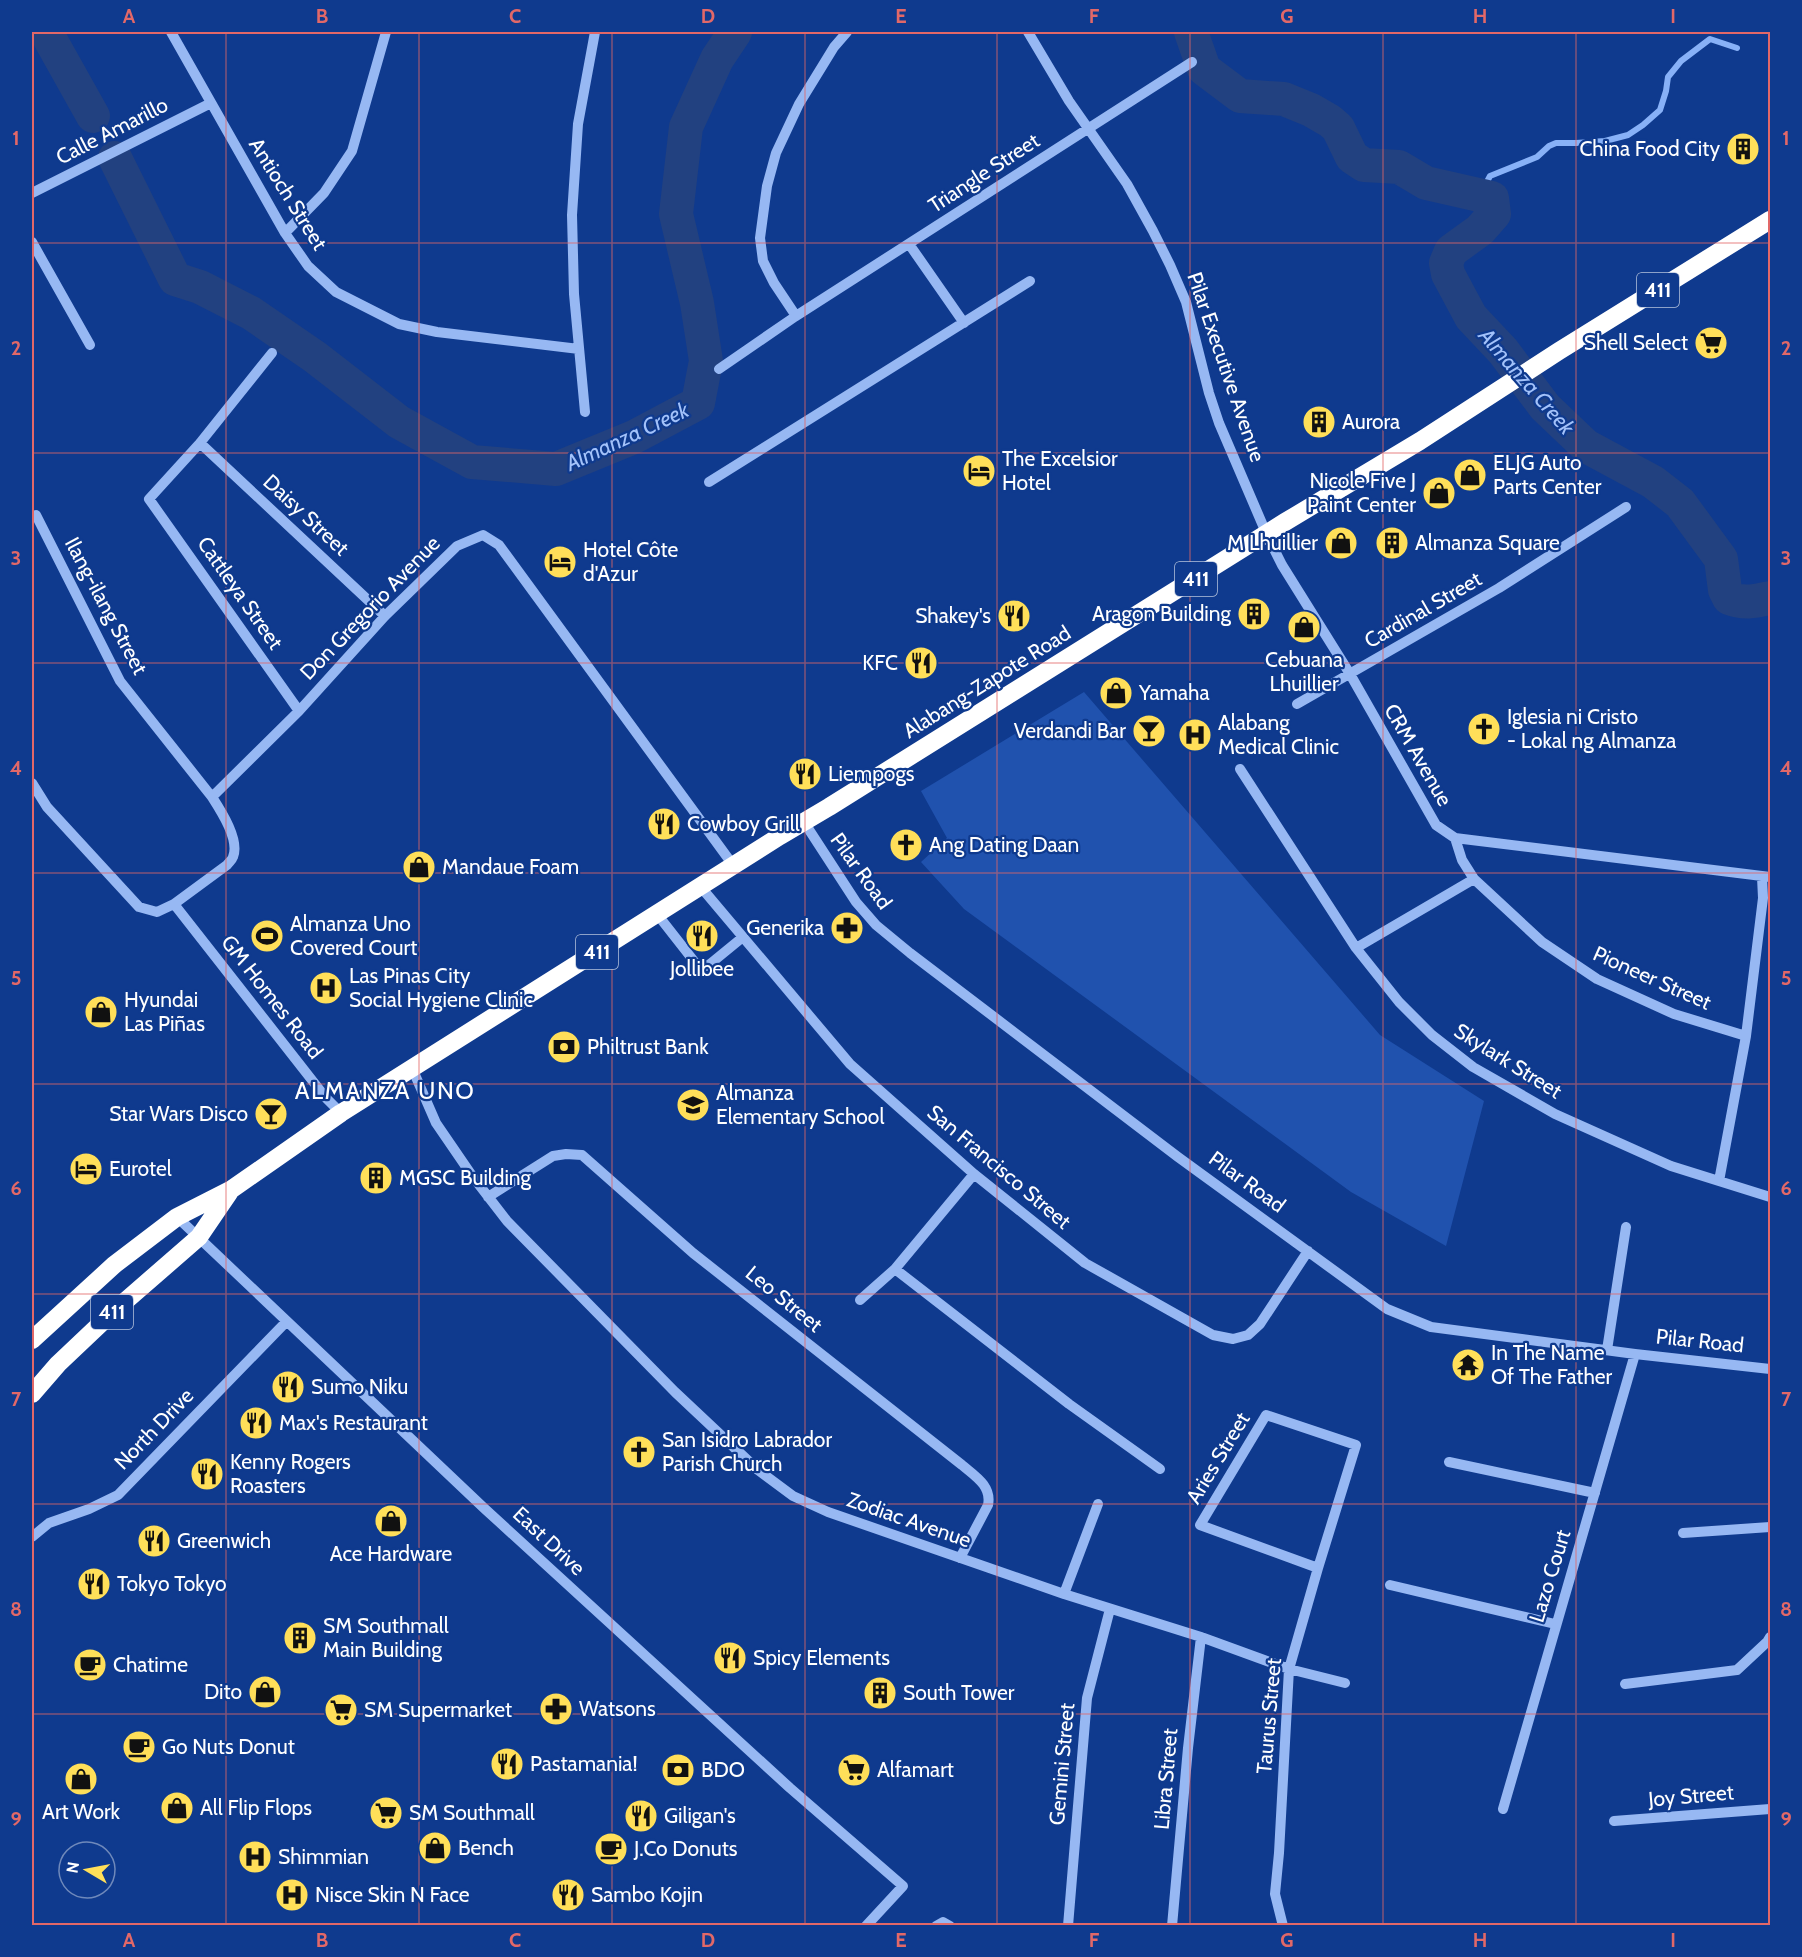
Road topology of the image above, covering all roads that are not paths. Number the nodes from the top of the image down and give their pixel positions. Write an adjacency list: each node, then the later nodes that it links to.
1 (171, 32): 7 (street, Antioch Street)
2 (386, 32): 11 (street)
3 (595, 32): 18 (street)
4 (847, 32): 15 (street)
5 (1028, 32): 8 (street, Pilar Executive Avenue)
6 (1192, 62): 8 (street, Triangle Street)
7 (211, 103): 9 (street, Calle Amarillo); 11 (street, Antioch Street)
8 (1089, 129): 13 (street, Triangle Street); 26 (street, Pilar Executive Avenue)
9 (32, 193)
10 (1770, 220): 26 (highway, Alabang-Zapote Road / 411)
11 (285, 233): 18 (street, Antioch Street)
12 (32, 242): 17 (street)
13 (909, 244): 15 (street, Triangle Street); 16 (street)
14 (1030, 281): 16 (street)
15 (796, 316): 20 (street, Triangle Street)
16 (964, 323): 23 (street)
17 (90, 345)
18 (579, 349): 21 (street)
19 (272, 353): 22 (street)
20 (719, 369)
21 (585, 412)
22 (200, 443): 27 (street, Daisy Street); 30 (street, Cattleya Street)
23 (709, 482)
24 (1626, 507): 28 (street, Cardinal Street)
25 (36, 515): 33 (street, Ilang-ilang Street)
26 (1267, 535): 28 (street, CRM Avenue); 34 (highway, Alabang-Zapote Road / 411)
27 (385, 616): 30 (street, Don Gregorio Avenue); 36 (street, Don Gregorio Avenue)
28 (1350, 674): 29 (street, Cardinal Street); 35 (street, CRM Avenue)
29 (1298, 704)
30 (299, 711): 33 (street, Don Gregorio Avenue)
31 (1240, 770): 43 (street, Skylark Street)
32 (32, 783): 40 (street)
33 (212, 797): 40 (street)
34 (804, 822): 36 (highway, Alabang-Zapote Road / 411); 55 (street, Pilar Road)
35 (1455, 838): 37 (street); 38 (street, Pioneer Street)
36 (733, 866): 39 (highway, Alabang-Zapote Road / 411)
37 (1766, 877): 44 (street)
38 (1474, 879): 43 (street); 44 (street, Pioneer Street)
39 (700, 886): 41 (highway, Alabang-Zapote Road / 411); 42 (street, San Francisco Street)
40 (174, 904): 46 (street, GM Homes Road)
41 (657, 914): 42 (street); 45 (highway, Alabang-Zapote Road / 411)
42 (743, 937): 47 (street, San Francisco Street)
43 (1356, 948): 48 (street, Skylark Street)
44 (1746, 1036): 48 (street)
45 (412, 1068): 46 (highway, Alabang-Zapote Road / 411); 50 (street, Zodiac Avenue)
46 (341, 1113): 49 (highway, Alabang-Zapote Road / 411)
47 (974, 1174): 55 (street, San Francisco Street); 56 (street)
48 (1719, 1181): 51 (street, Skylark Street)
49 (232, 1189): 52 (highway, Alabang-Zapote Road / 411); 54 (highway, Alabang-Zapote Road / 411)
50 (488, 1197): 72 (street, Zodiac Avenue); 72 (street, Leo Street)
51 (1770, 1197)
52 (177, 1217): 54 (street, East Drive); 59 (highway, Alabang-Zapote Road / 411)
53 (1626, 1227): 60 (street)
54 (199, 1237): 58 (street, East Drive); 63 (highway, Alabang-Zapote Road / 411)
55 (1308, 1251): 60 (street, Pilar Road)
56 (895, 1269): 57 (street); 66 (street)
57 (860, 1300)
58 (286, 1322): 71 (street, North Drive); 86 (street, East Drive)
59 (32, 1340)
60 (1607, 1350): 61 (street, Pilar Road)
61 (1635, 1354): 62 (street, Pilar Road); 67 (street, Lazo Court)
62 (1770, 1369)
63 (32, 1394)
64 (1356, 1445): 73 (street, Taurus Street); 73 (street, Aries Street)
65 (1449, 1462): 67 (street)
66 (1160, 1469)
67 (1595, 1493): 77 (street, Lazo Court)
68 (1098, 1504): 75 (street)
69 (1770, 1527): 70 (street)
70 (1683, 1533)
71 (32, 1536)
72 (960, 1558): 75 (street, Zodiac Avenue)
73 (1318, 1568): 80 (street, Taurus Street)
74 (1390, 1585): 77 (street)
75 (1064, 1594): 76 (street, Zodiac Avenue)
76 (1110, 1609): 78 (street, Zodiac Avenue); 89 (street, Gemini Street)
77 (1556, 1624): 83 (street, Lazo Court)
78 (1201, 1637): 80 (street, Zodiac Avenue); 90 (street, Libra Street)
79 (1770, 1637): 82 (street)
80 (1289, 1669): 81 (street, Zodiac Avenue); 91 (street, Taurus Street)
81 (1345, 1683)
82 (1625, 1684)
83 (1503, 1809)
84 (1770, 1809): 85 (street, Joy Street)
85 (1614, 1821)
86 (866, 1926)
87 (936, 1926): 88 (street)
88 (950, 1926)
89 (1068, 1926)
90 (1172, 1926)
91 (1283, 1926)

